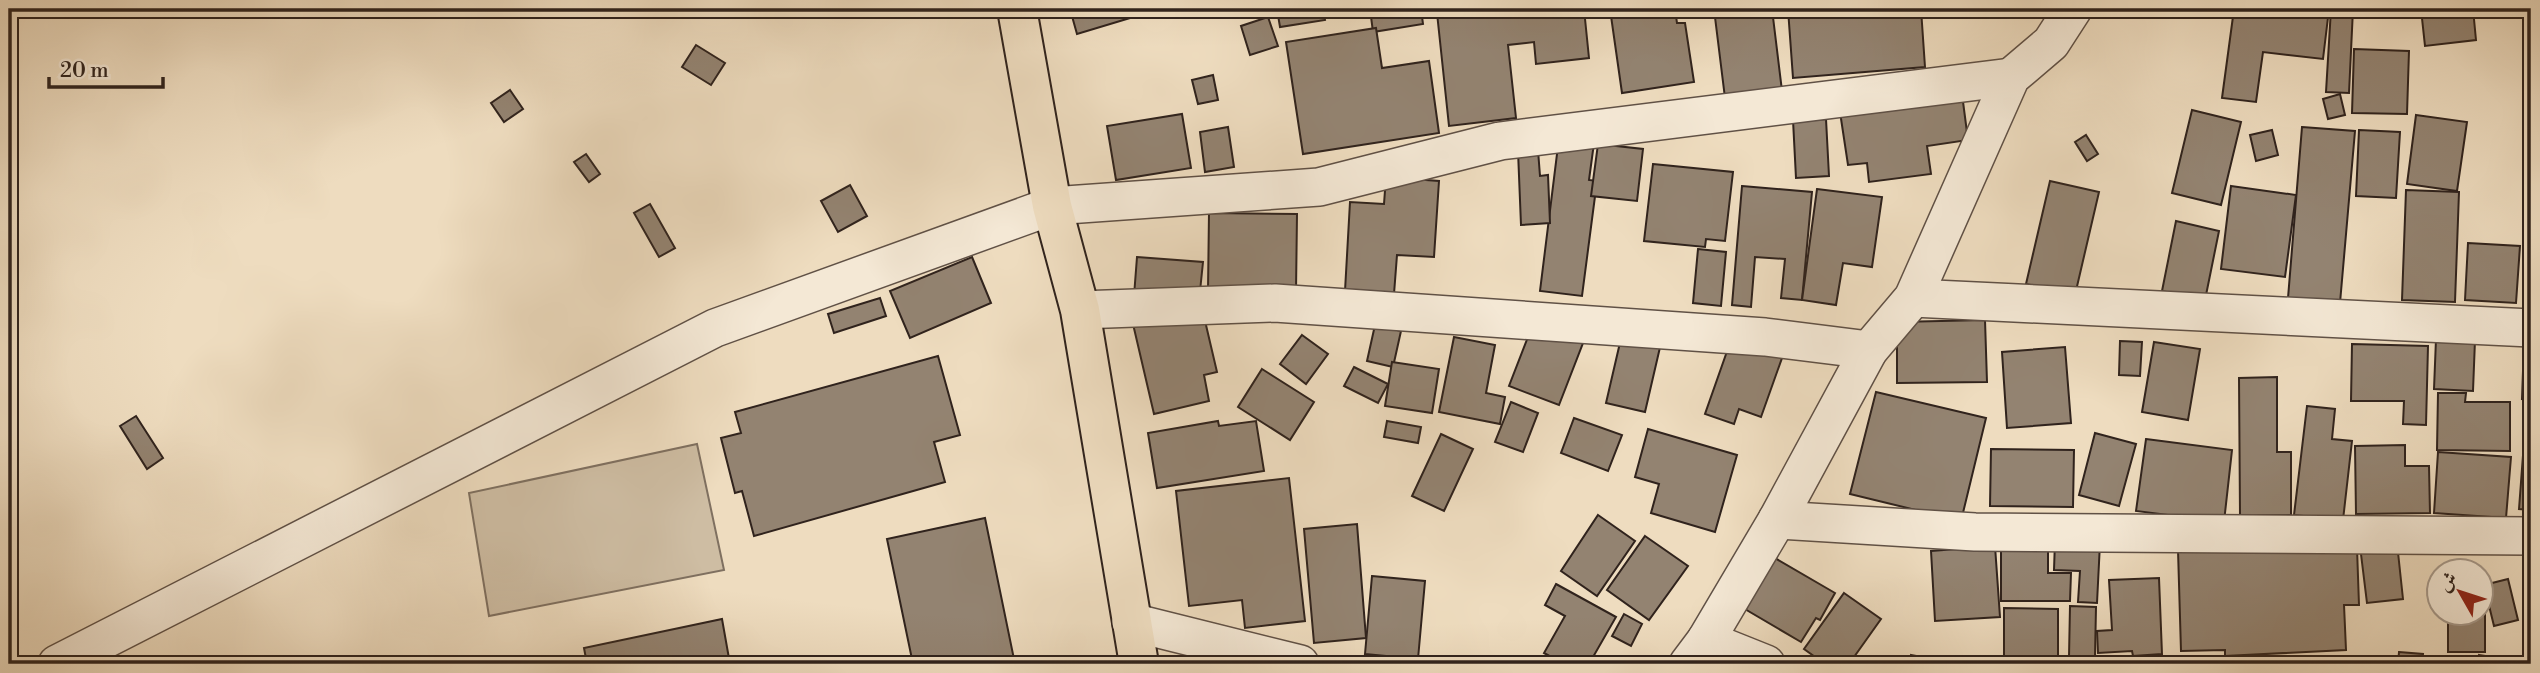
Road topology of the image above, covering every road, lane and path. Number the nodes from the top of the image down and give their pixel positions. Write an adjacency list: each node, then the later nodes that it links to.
1 (1017, 9): 4 (main road)
2 (2073, 9): 3 (street)
3 (2011, 77): 4 (street); 5 (street)
4 (1052, 206): 6 (main road); 13 (street)
5 (1913, 298): 7 (street); 8 (street)
6 (1080, 310): 8 (street); 11 (main road)
7 (2531, 328)
8 (1869, 350): 9 (street)
9 (1777, 520): 10 (street); 12 (street)
10 (2531, 536)
11 (1131, 622): 14 (main road); 15 (street)
12 (1697, 652): 16 (street)
13 (57, 664)
14 (1139, 664)
15 (1300, 664)
16 (1766, 664)

